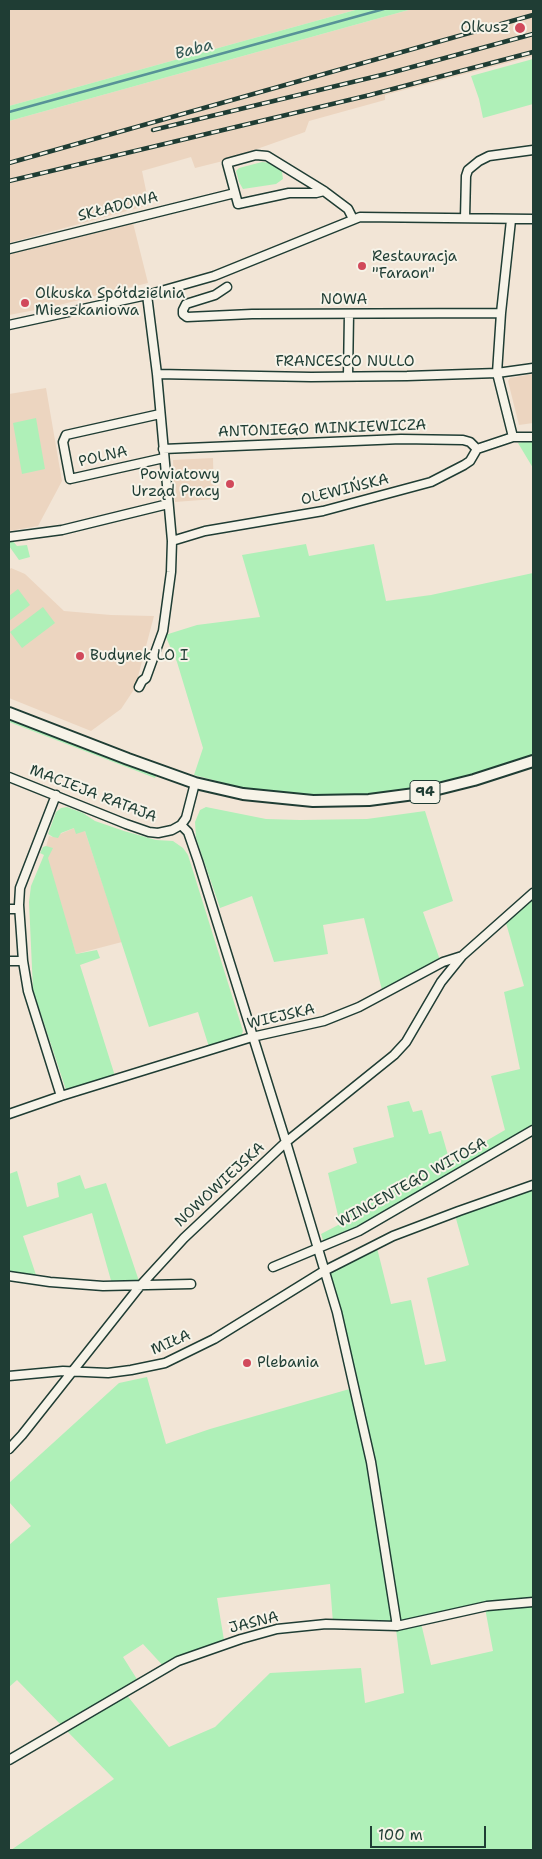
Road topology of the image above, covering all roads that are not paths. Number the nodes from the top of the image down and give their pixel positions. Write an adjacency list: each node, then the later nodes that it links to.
1 (533, 150): 4 (street)
2 (324, 191): 3 (street); 3 (street); 5 (street)
3 (235, 193): 8 (street, SKŁADOWA)
4 (465, 218): 5 (street); 7 (street)
5 (353, 219): 10 (street)
6 (533, 219): 7 (street)
7 (511, 220): 12 (street)
8 (9, 249)
9 (227, 287): 11 (street, NOWA)
10 (147, 295): 13 (street); 16 (street)
11 (349, 314): 12 (street, NOWA); 17 (street)
12 (501, 314): 15 (street)
13 (9, 325)
14 (533, 368): 15 (street, FRANCESCO NULLO)
15 (497, 373): 17 (street, FRANCESCO NULLO); 20 (street)
16 (157, 374): 17 (street, FRANCESCO NULLO); 18 (street)
17 (348, 376)
18 (160, 414): 21 (street); 23 (street, POLNA)
19 (533, 437): 20 (street)
20 (513, 438): 22 (street)
21 (163, 449): 22 (street, ANTONIEGO MINKIEWICZA); 23 (street)
22 (477, 449): 26 (street, OLEWIŃSKA)
23 (164, 458): 24 (street)
24 (168, 504): 25 (street); 26 (street)
25 (9, 537)
26 (172, 541): 27 (street)
27 (140, 687)
28 (9, 713): 31 (main road, 94)
29 (533, 761): 31 (main road, 94)
30 (9, 777): 32 (street, MACIEJA RATAJA)
31 (196, 783): 33 (street)
32 (56, 795): 33 (street, MACIEJA RATAJA); 35 (street)
33 (180, 826): 40 (street)
34 (533, 893): 37 (street, WIEJSKA)
35 (19, 908): 36 (street); 38 (street)
36 (9, 909)
37 (462, 956): 40 (street, WIEJSKA); 44 (street, NOWOWIEJSKA)
38 (23, 960): 39 (street); 41 (street)
39 (9, 961)
40 (252, 1037): 41 (street, WIEJSKA); 44 (street)
41 (61, 1096): 42 (street, WIEJSKA)
42 (9, 1114)
43 (533, 1130): 46 (street, WINCENTEGO WITOSA)
44 (286, 1142): 46 (street); 51 (street, NOWOWIEJSKA)
45 (533, 1185): 48 (street, MIŁA)
46 (318, 1248): 47 (street, WINCENTEGO WITOSA); 48 (street)
47 (273, 1267)
48 (324, 1271): 52 (street, MIŁA); 56 (street)
49 (9, 1276): 51 (street)
50 (191, 1284): 51 (street)
51 (140, 1286): 52 (street, NOWOWIEJSKA)
52 (72, 1372): 53 (street, MIŁA); 54 (street, NOWOWIEJSKA)
53 (9, 1376)
54 (9, 1450)
55 (533, 1602): 56 (street, JASNA)
56 (397, 1626): 57 (street, JASNA)
57 (9, 1760)

